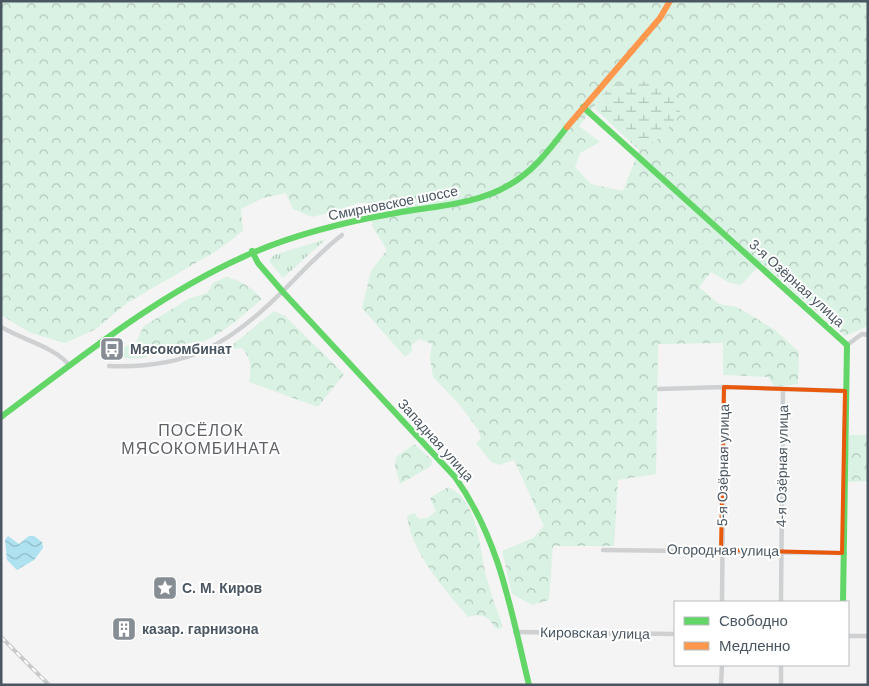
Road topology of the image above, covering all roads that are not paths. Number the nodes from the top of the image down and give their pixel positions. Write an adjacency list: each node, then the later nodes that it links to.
1 (670, 1): 2 (street, Смирновское шоссе)
2 (583, 107): 4 (street, Смирновское шоссе); 8 (street, 3-я Озёрная улица)
3 (342, 235): 5 (street, Смирновское шоссе)
4 (252, 251): 5 (street, Западная улица); 9 (street, Смирновское шоссе)
5 (283, 292): 10 (street, Смирновское шоссе); 23 (street, Западная улица)
6 (1, 327): 9 (street)
7 (868, 335): 8 (street)
8 (847, 345): 14 (street, 3-я Озёрная улица)
9 (70, 366): 15 (street, Смирновское шоссе)
10 (109, 366)
11 (724, 387): 12 (street); 13 (street); 17 (street, 5-я Озёрная улица)
12 (659, 389)
13 (784, 389): 14 (street); 18 (street, 4-я Озёрная улица)
14 (845, 391): 19 (street, 3-я Озёрная улица)
15 (1, 417)
16 (603, 550): 17 (street, Огородная улица)
17 (721, 550): 18 (street, Огородная улица); 20 (street, 5-я Озёрная улица)
18 (781, 551): 19 (street, Огородная улица); 21 (street, 4-я Озёрная улица)
19 (842, 553): 22 (street, 3-я Озёрная улица)
20 (722, 601)
21 (781, 601)
22 (843, 601)
23 (516, 632): 24 (street, Кировская улица); 29 (street, Западная улица)
24 (674, 634)
25 (849, 636): 26 (street)
26 (868, 636)
27 (722, 666): 30 (street)
28 (781, 666): 31 (street)
29 (529, 685)
30 (721, 685)
31 (781, 685)

